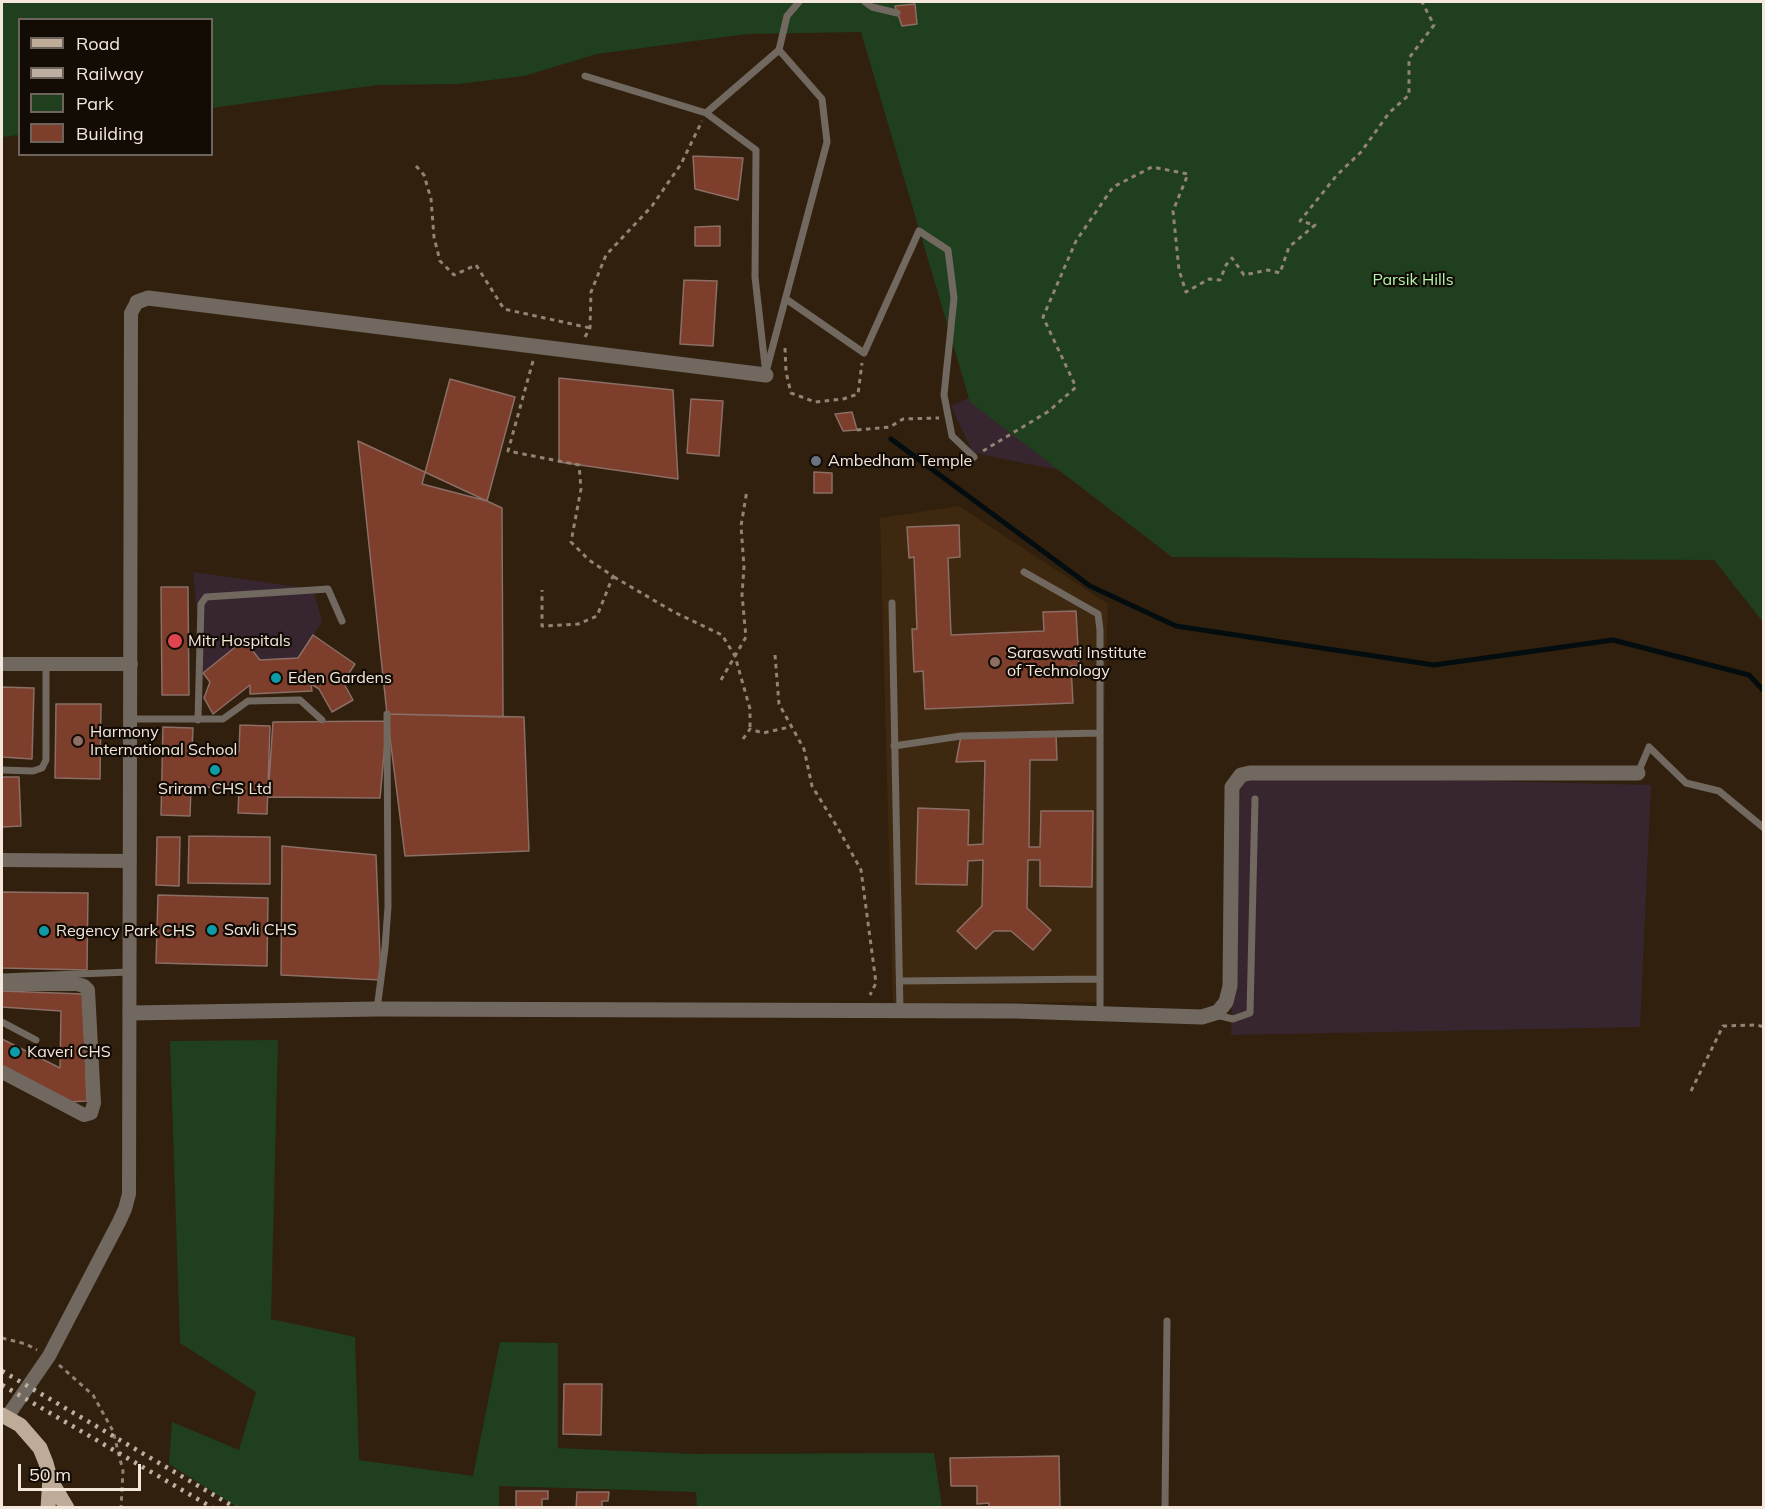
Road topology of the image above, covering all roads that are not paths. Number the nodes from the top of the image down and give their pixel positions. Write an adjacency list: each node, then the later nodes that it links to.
1 (799, 2): 4 (lane)
2 (865, 2): 3 (lane)
3 (897, 13)
4 (779, 51): 6 (lane); 7 (lane)
5 (585, 76): 6 (lane)
6 (706, 113): 9 (lane)
7 (786, 299): 9 (lane); 10 (lane)
8 (137, 302): 9 (street); 15 (street)
9 (766, 375)
10 (974, 457)
11 (1024, 572): 21 (lane)
12 (892, 603): 22 (lane)
13 (342, 621): 19 (lane)
14 (2, 664): 16 (street)
15 (131, 664): 16 (street); 18 (street)
16 (45, 665): 23 (lane)
17 (387, 714): 34 (lane)
18 (131, 719): 19 (lane); 28 (street)
19 (198, 720): 20 (lane)
20 (322, 720)
21 (1099, 733): 22 (lane); 31 (lane)
22 (894, 746): 32 (lane)
23 (2, 770)
24 (1638, 773): 26 (lane); 38 (street)
25 (1255, 799): 38 (lane)
26 (1764, 828)
27 (2, 860): 28 (street)
28 (130, 861): 29 (street)
29 (129, 972): 30 (lane); 36 (street)
30 (2, 977)
31 (1100, 979): 32 (lane); 37 (lane)
32 (900, 981): 35 (lane)
33 (2, 984): 41 (street)
34 (377, 1009): 35 (street); 36 (street)
35 (900, 1011): 37 (street)
36 (130, 1012): 43 (street)
37 (1100, 1014): 38 (street)
38 (1211, 1014)
39 (2, 1022): 40 (lane)
40 (36, 1040)
41 (2, 1072)
42 (1167, 1322): 47 (lane)
43 (4, 1416): 44 (main road)
44 (50, 1478): 45 (main road); 46 (main road)
45 (48, 1508)
46 (67, 1508)
47 (1165, 1508)

